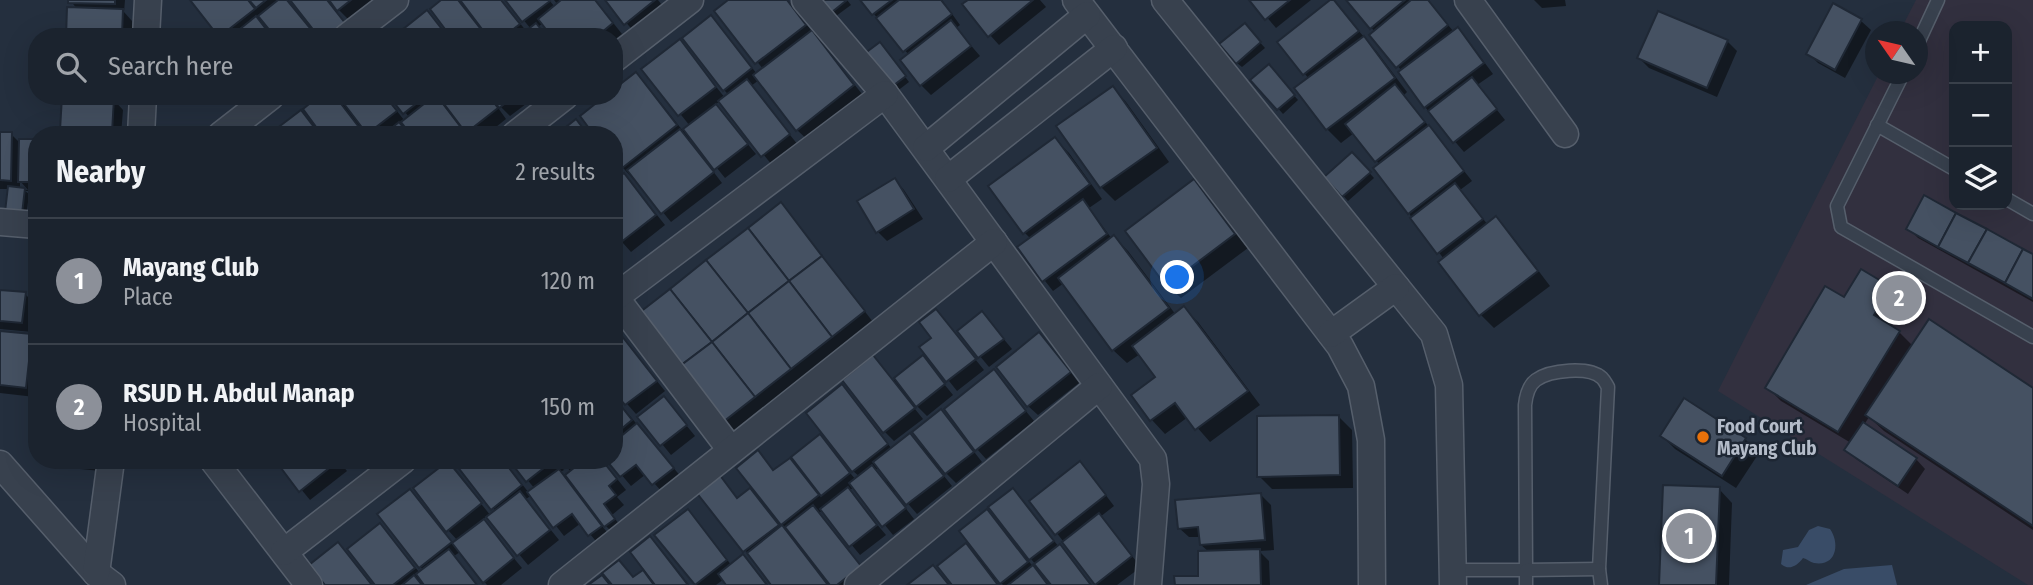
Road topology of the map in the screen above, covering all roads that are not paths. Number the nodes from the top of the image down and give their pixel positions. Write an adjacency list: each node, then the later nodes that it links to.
1 (148, 0): 10 (street)
2 (395, 0): 11 (street)
3 (690, 0): 13 (street)
4 (805, 0): 15 (street)
5 (1165, 0): 32 (street)
6 (1468, 0): 23 (street)
7 (1938, 0): 9 (lane)
8 (1082, 8): 12 (street); 24 (street)
9 (1928, 21)
10 (146, 28)
11 (359, 28)
12 (1114, 48): 26 (street); 35 (street)
13 (623, 52)
14 (1898, 84): 19 (lane)
15 (885, 94): 24 (street); 33 (street)
16 (142, 105): 20 (street)
17 (259, 105): 21 (street)
18 (553, 105): 22 (street)
19 (1877, 125): 25 (lane); 36 (lane)
20 (141, 126)
21 (233, 126)
22 (527, 126)
23 (1565, 134)
24 (926, 148): 26 (street)
25 (1949, 166)
26 (948, 179): 31 (street)
27 (2012, 202): 28 (lane)
28 (2033, 214)
29 (0, 222): 30 (street)
30 (28, 224)
31 (994, 242): 37 (street); 38 (street)
32 (1396, 287): 35 (street); 46 (street)
33 (623, 292)
34 (623, 308): 38 (street)
35 (1331, 334): 52 (street)
36 (2033, 337)
37 (1099, 386): 48 (street); 51 (street)
38 (732, 450): 50 (street)
39 (0, 464): 47 (street)
40 (110, 469): 47 (street)
41 (220, 469): 43 (street)
42 (391, 469): 43 (street)
43 (284, 552): 49 (street)
44 (1599, 569): 45 (lane); 45 (lane); 54 (lane)
45 (1527, 570): 46 (lane); 53 (lane)
46 (1453, 578)
47 (104, 579)
48 (1144, 582)
49 (309, 585)
50 (562, 585)
51 (858, 585)
52 (1372, 585)
53 (1526, 585)
54 (1601, 585)

